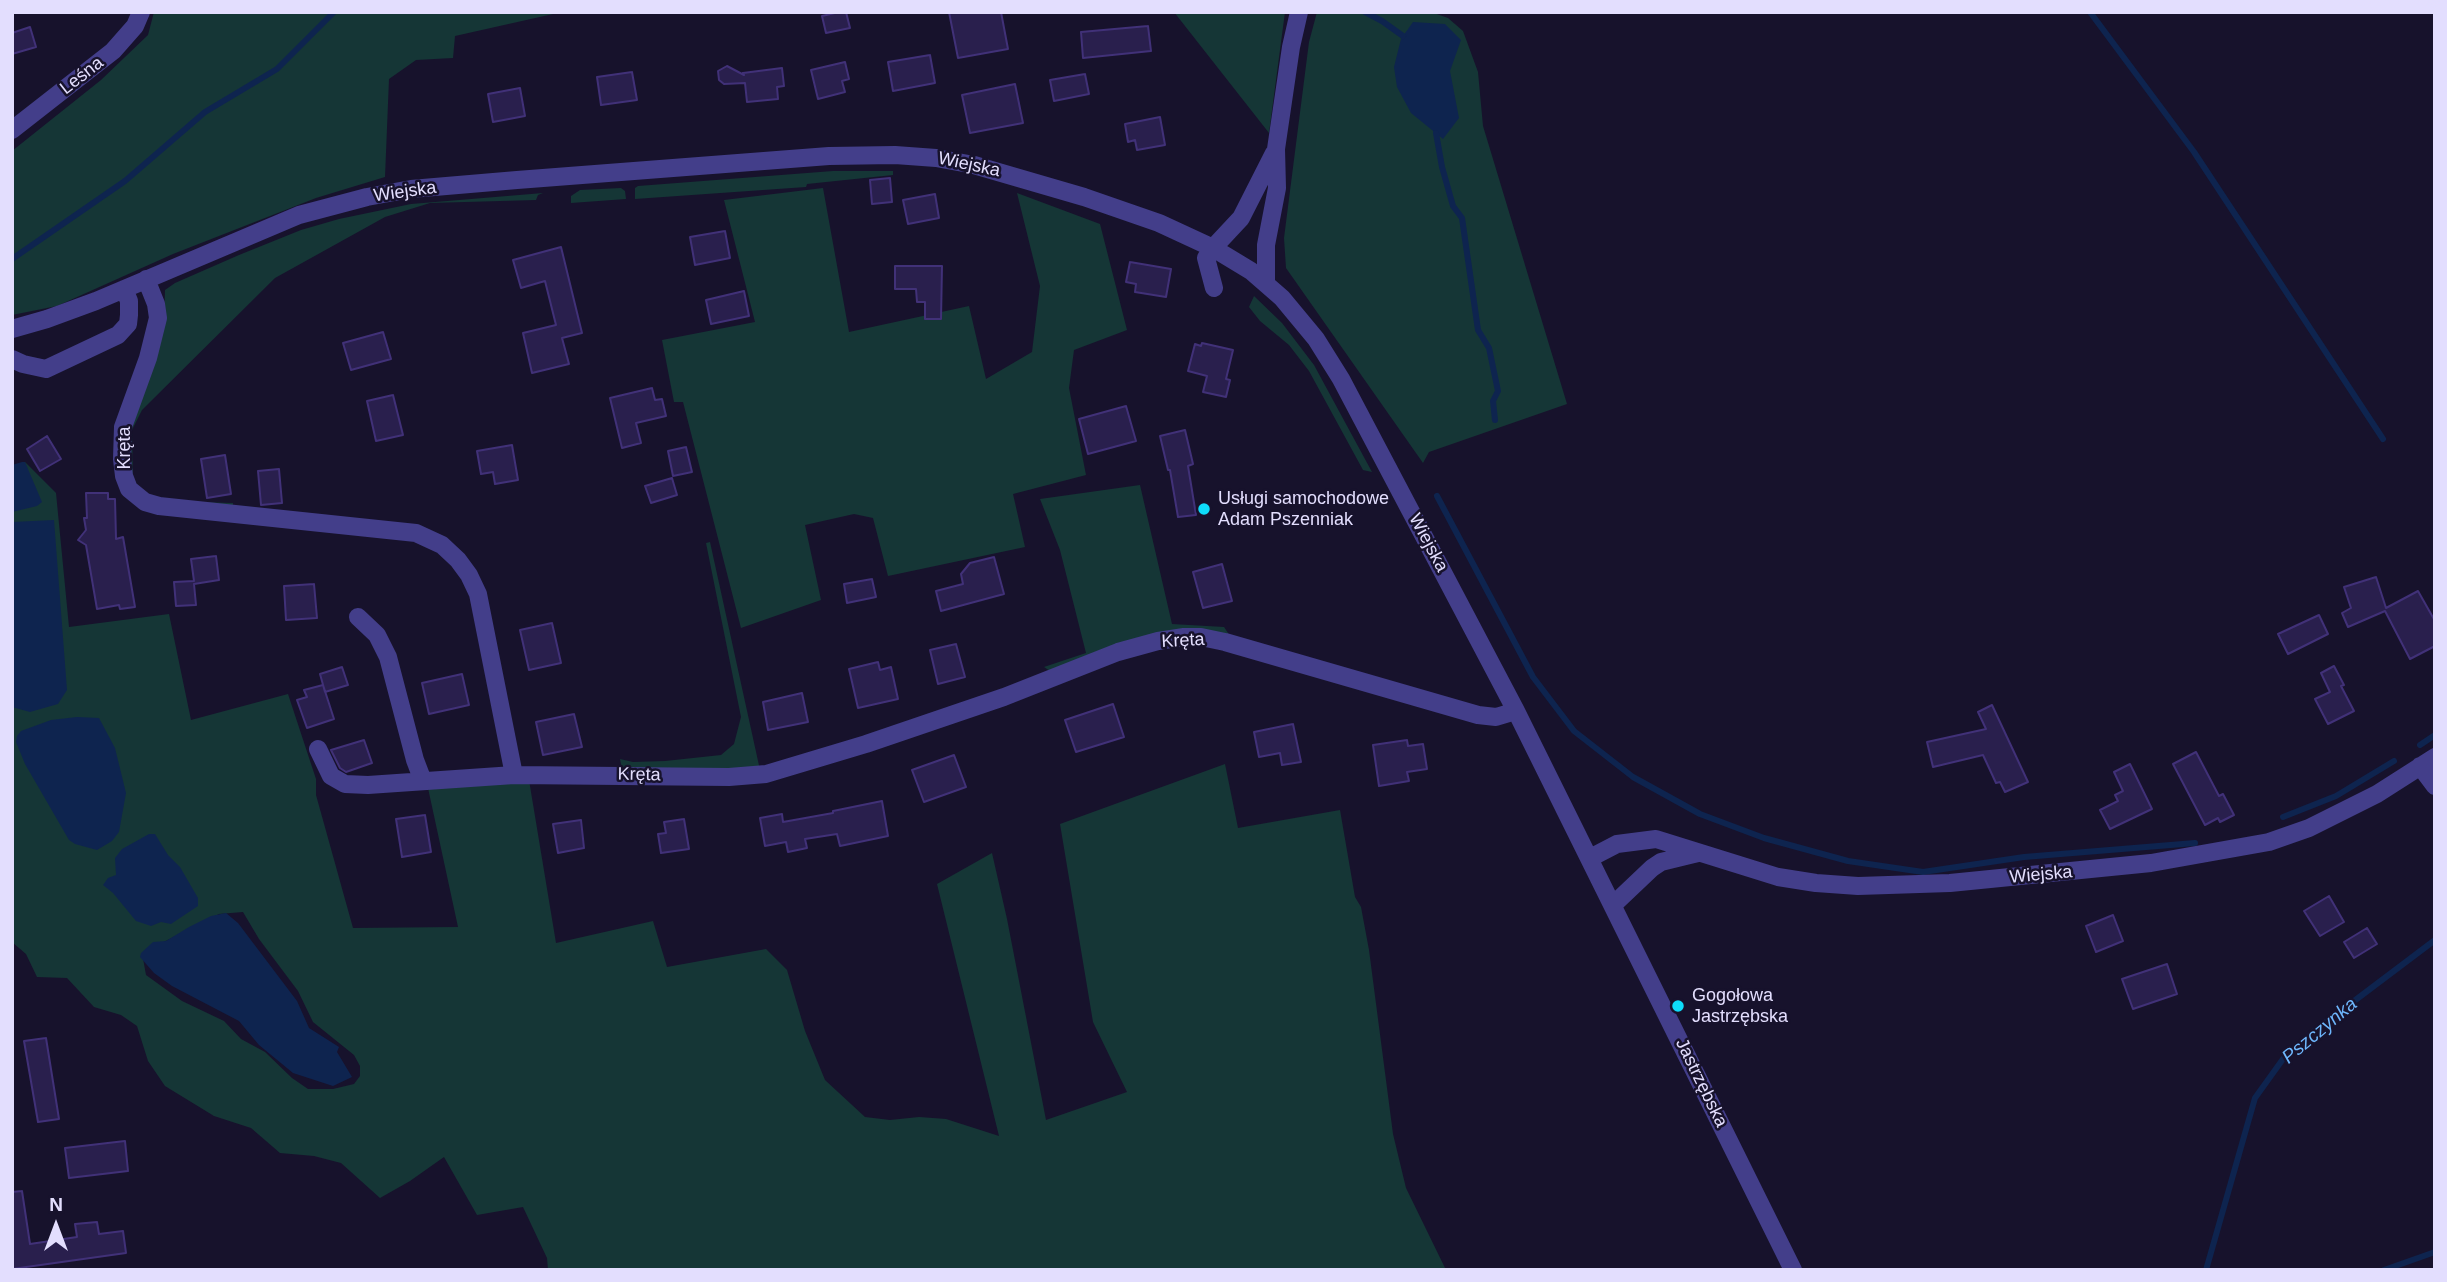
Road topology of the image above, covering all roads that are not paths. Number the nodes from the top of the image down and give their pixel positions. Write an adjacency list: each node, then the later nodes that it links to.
1 (141, 12): 3 (street, Leśna)
2 (1299, 12): 4 (street)
3 (12, 130)
4 (1276, 149): 5 (street); 7 (street)
5 (1213, 247): 6 (street, Wiejska); 7 (street, Wiejska); 8 (street)
6 (146, 279): 9 (street, Wiejska); 16 (street, Kręta)
7 (1266, 284): 13 (street, Wiejska)
8 (1214, 288)
9 (124, 289): 10 (street, Wiejska); 11 (street)
10 (12, 329)
11 (12, 359)
12 (358, 617): 17 (street)
13 (1516, 710): 16 (street, Kręta); 20 (street, Wiejska)
14 (318, 749): 17 (street)
15 (2427, 762): 18 (street); 19 (street, Wiejska)
16 (514, 775): 17 (street)
17 (423, 781)
18 (2435, 786)
19 (1698, 853): 20 (street, Wiejska); 21 (street)
20 (1590, 858): 21 (street, Jastrzębska)
21 (1613, 905): 22 (street, Jastrzębska)
22 (1793, 1270)

